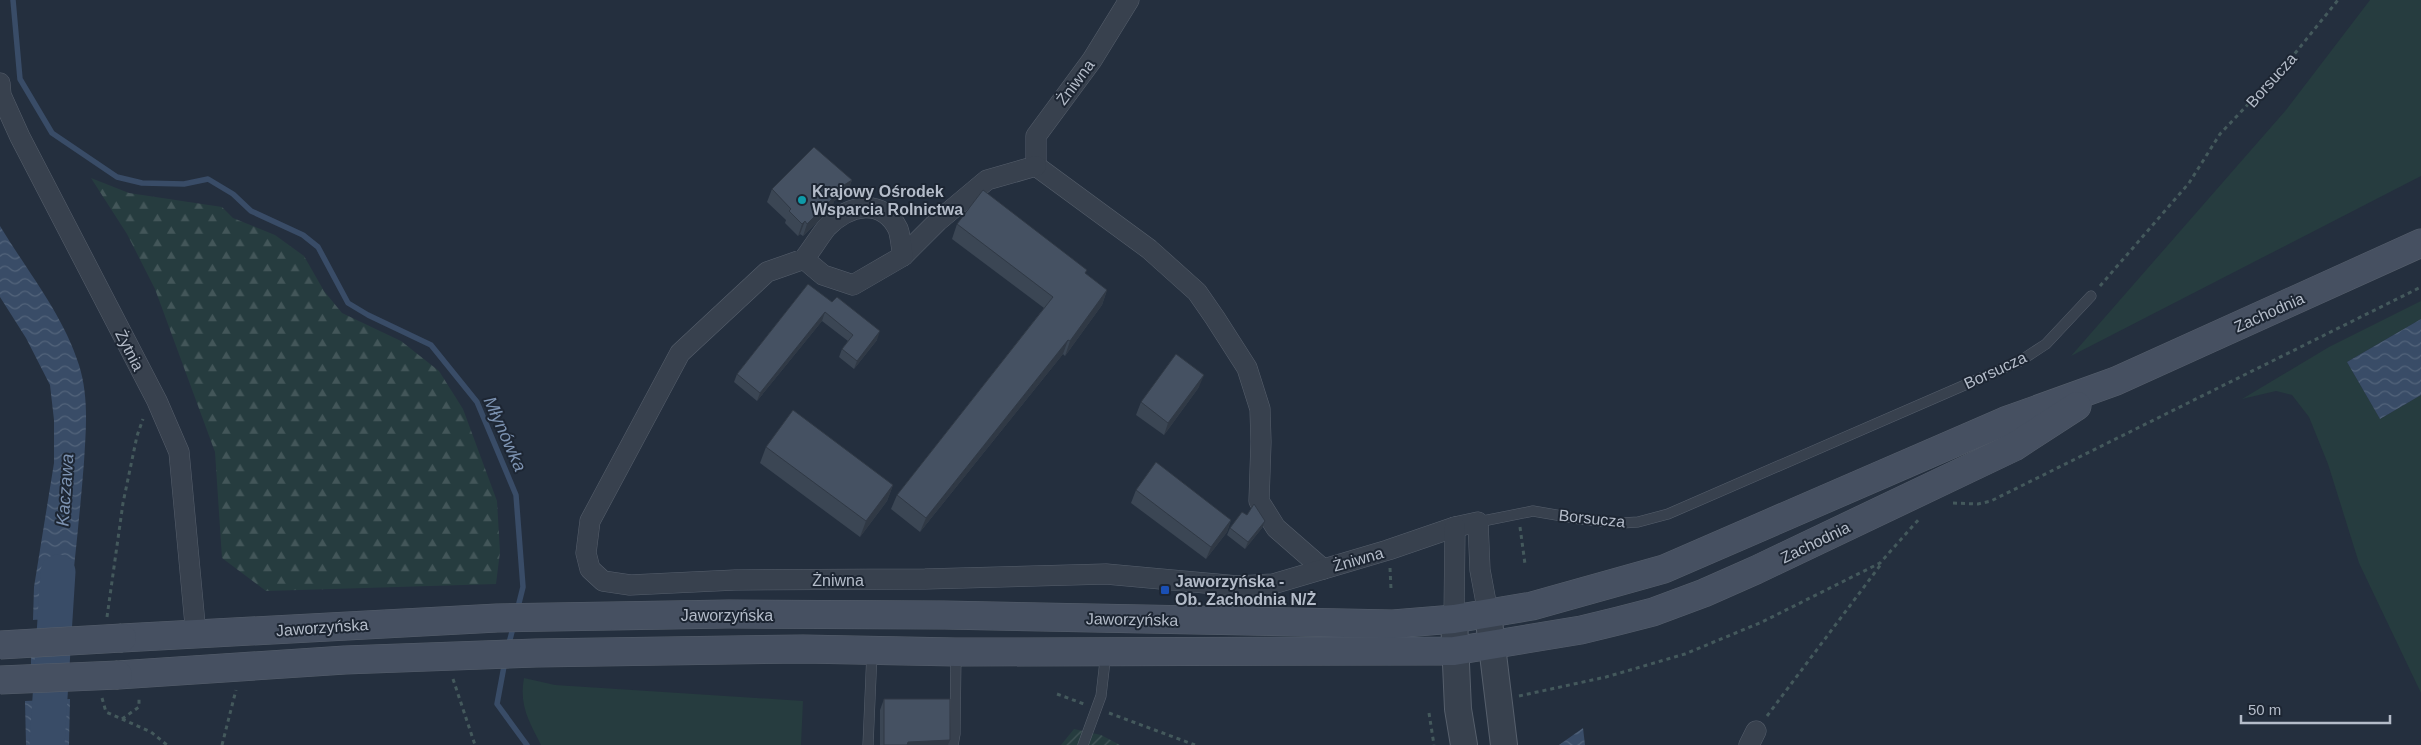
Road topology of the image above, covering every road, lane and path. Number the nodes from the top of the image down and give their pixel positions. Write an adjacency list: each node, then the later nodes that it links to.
1 (1128, 0): 4 (street, Żniwna)
2 (2338, 0): 9 (path, Borsucza)
3 (0, 83): 11 (street, Żytnia)
4 (1036, 166): 6 (street); 19 (street)
5 (2421, 243): 10 (main road, Zachodnia)
6 (903, 256): 7 (street); 7 (street)
7 (804, 259): 19 (street, Żniwna)
8 (2421, 287): 12 (path)
9 (2092, 296): 13 (lane, Borsucza)
10 (2116, 381): 21 (main road, Zachodnia); 24 (main road, Zachodnia)
11 (157, 401): 20 (path); 23 (street, Żytnia)
12 (1950, 503)
13 (1518, 513): 15 (lane, Borsucza); 18 (path)
14 (1923, 514): 17 (path)
15 (1478, 522): 16 (street, Żniwna); 21 (street)
16 (1456, 527): 19 (street, Żniwna); 22 (street)
17 (1888, 556): 34 (path); 40 (path)
18 (1525, 564)
19 (1323, 569)
20 (107, 606)
21 (1488, 614): 22 (main road, Jaworzyńska); 24 (street)
22 (1454, 619): 23 (main road, Jaworzyńska); 28 (street)
23 (196, 635): 25 (main road, Jaworzyńska, bridge)
24 (1491, 644): 28 (main road, Jaworzyńska); 50 (street)
25 (0, 645)
26 (1106, 650): 28 (main road, Jaworzyńska); 29 (main road, Jaworzyńska); 36 (lane)
27 (872, 651): 29 (main road, Jaworzyńska); 30 (main road, Jaworzyńska); 44 (lane)
28 (1454, 651): 49 (street)
29 (956, 652): 45 (lane)
30 (236, 666): 32 (main road, Jaworzyńska, bridge); 42 (path)
31 (452, 678): 43 (path)
32 (0, 680)
33 (1056, 694): 36 (path)
34 (1518, 696)
35 (139, 707): 39 (path)
36 (1097, 709): 46 (lane); 47 (path)
37 (106, 712): 39 (path)
38 (1429, 713): 48 (path)
39 (122, 720): 41 (path)
40 (1753, 738)
41 (167, 745)
42 (222, 745)
43 (475, 745)
44 (868, 745)
45 (953, 745)
46 (1083, 745)
47 (1195, 745)
48 (1434, 745)
49 (1464, 745)
50 (1504, 745)

